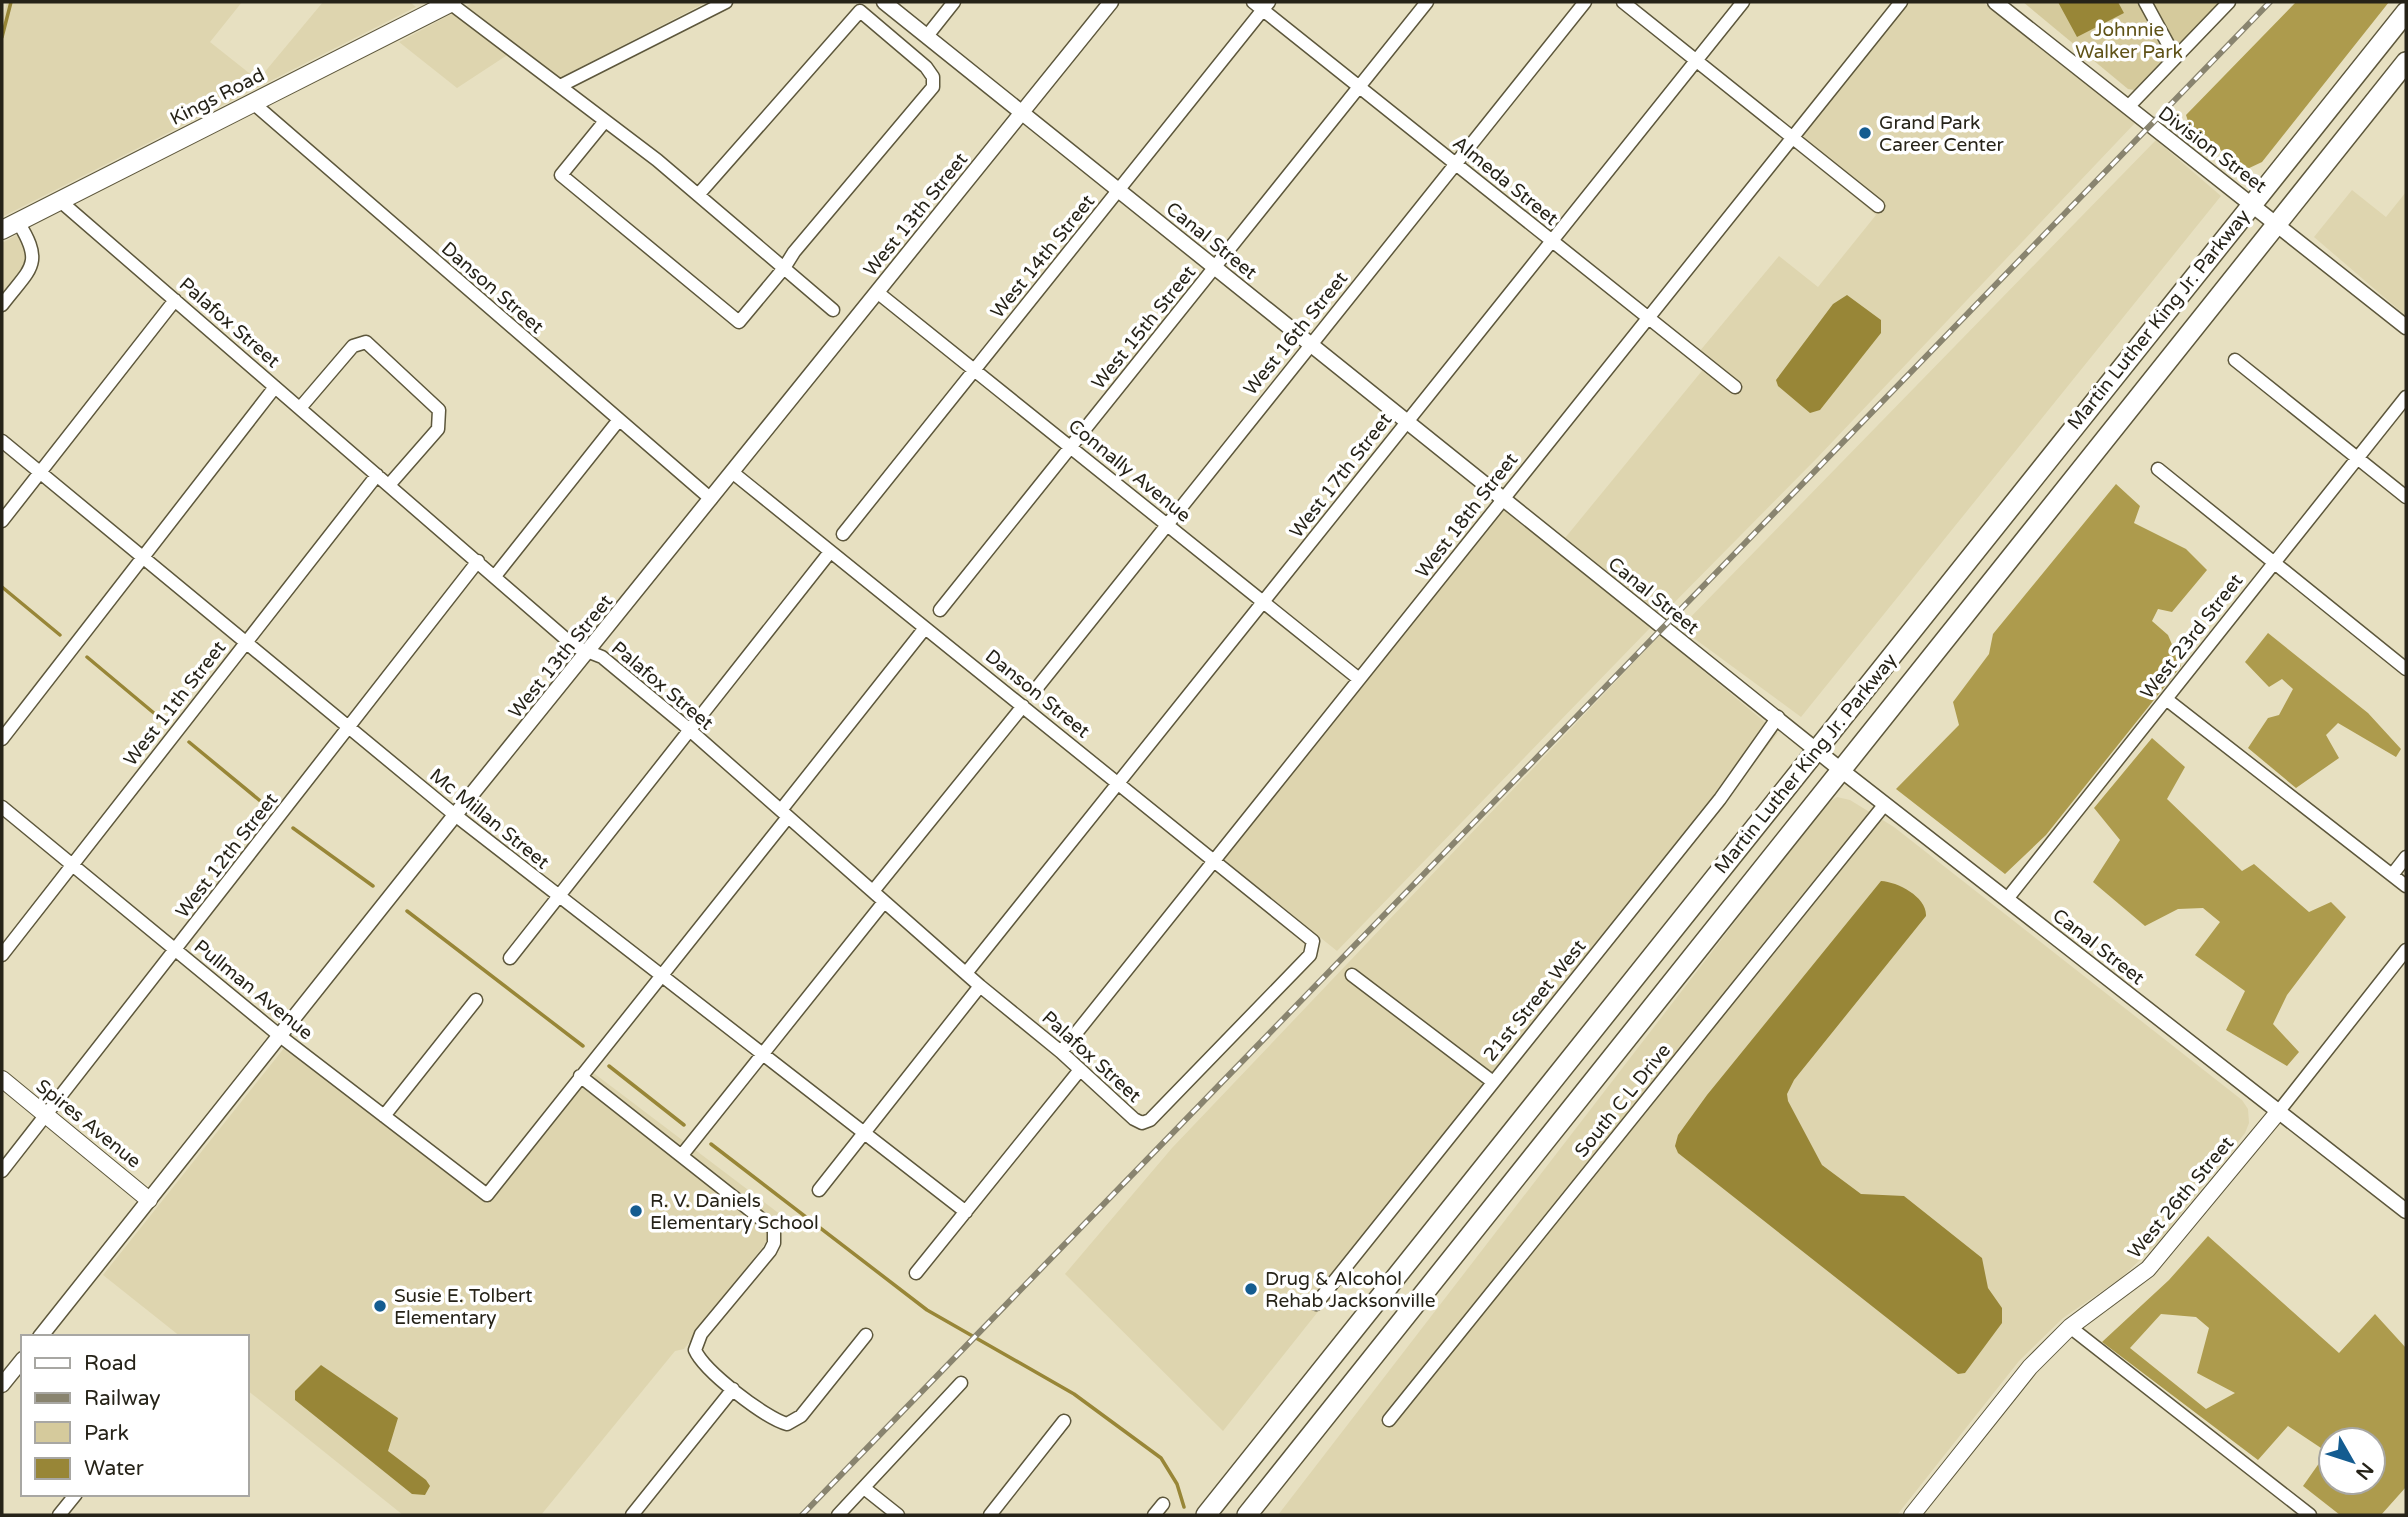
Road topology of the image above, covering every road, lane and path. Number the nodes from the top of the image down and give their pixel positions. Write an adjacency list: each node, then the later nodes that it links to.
1 (451, 2): 21 (street); 23 (main road, Kings Road)
2 (726, 2): 21 (street)
3 (884, 2): 17 (street, Canal Street)
4 (954, 2): 17 (street)
5 (1111, 2): 25 (street, West 13th Street)
6 (1427, 2): 22 (street, West 15th Street)
7 (1585, 2): 28 (street, West 16th Street)
8 (1623, 2): 19 (street)
9 (1743, 2): 19 (street, West 17th Street)
10 (1901, 2): 27 (street, West 18th Street)
11 (1995, 2): 24 (street, Division Street)
12 (2145, 2): 18 (street)
13 (2229, 2): 18 (street)
14 (1262, 4): 22 (street, Almeda Street); 29 (street, West 14th Street)
15 (857, 6): 30 (street); 38 (street)
16 (2406, 12): 32 (highway, Martin Luther King Jr. Parkway)
17 (927, 36): 25 (street, Canal Street)
18 (2175, 57): 24 (street)
19 (1696, 60): 27 (street); 36 (street, West 17th Street)
20 (2406, 62): 34 (highway, Martin Luther King Jr. Parkway)
21 (560, 86): 26 (street)
22 (1359, 87): 28 (street, Almeda Street); 37 (street, West 15th Street)
23 (252, 102): 31 (main road, Kings Road); 52 (street, Danson Street)
24 (2128, 107): 32 (street, Division Street)
25 (1021, 112): 29 (street, Canal Street); 39 (street, West 13th Street)
26 (605, 121): 30 (street); 38 (street)
27 (1792, 137): 33 (street); 43 (street, West 18th Street)
28 (1456, 164): 36 (street, Almeda Street); 45 (street, West 16th Street)
29 (1119, 190): 37 (street, Canal Street); 47 (street, West 14th Street)
30 (698, 195): 38 (street)
31 (59, 200): 35 (main road, Kings Road); 40 (street, Palafox Street)
32 (2252, 203): 34 (street, Division Street); 87 (highway, Martin Luther King Jr. Parkway)
33 (1878, 206)
34 (2277, 224): 44 (street, Division Street); 88 (highway, Martin Luther King Jr. Parkway)
35 (10, 226): 41 (street)
36 (1551, 241): 43 (street, Almeda Street); 53 (street, West 17th Street)
37 (1215, 267): 45 (street, Canal Street); 55 (street, West 15th Street)
38 (784, 268): 42 (street)
39 (877, 292): 47 (street, Connally Avenue); 59 (street, West 13th Street)
40 (174, 300): 48 (street, Palafox Street); 58 (street)
41 (2, 304)
42 (833, 310)
43 (1647, 318): 49 (street, Almeda Street); 62 (street, West 18th Street)
44 (2406, 327)
45 (1311, 344): 53 (street, Canal Street); 66 (street, West 16th Street)
46 (2235, 360): 56 (street)
47 (975, 371): 55 (street, Connally Avenue); 67 (street, West 14th Street)
48 (275, 387): 51 (street, Palafox Street); 69 (street)
49 (1735, 387)
50 (2406, 397): 56 (street, West 23rd Street)
51 (300, 408): 60 (street, Palafox Street); 61 (street)
52 (618, 421): 64 (street, Danson Street); 72 (street)
53 (1407, 421): 62 (street, Canal Street); 73 (street, West 17th Street)
54 (2, 441): 58 (street, Mc Millan Street)
55 (1071, 448): 66 (street, Connally Avenue); 74 (street, West 15th Street)
56 (2357, 458): 63 (street); 71 (street, West 23rd Street)
57 (2158, 469): 71 (street)
58 (40, 472): 65 (street); 69 (street, Mc Millan Street)
59 (732, 472): 64 (street, West 13th Street); 68 (street, Danson Street)
60 (377, 475): 61 (street, Palafox Street); 76 (street, West 11th Street)
61 (389, 485): 70 (street, Palafox Street)
62 (1504, 498): 79 (street, West 18th Street); 83 (street, Canal Street)
63 (2406, 498)
64 (711, 499): 77 (street, West 13th Street)
65 (2, 521)
66 (1167, 525): 73 (street, Connally Avenue); 80 (street, West 16th Street)
67 (844, 534)
68 (830, 552): 75 (street, Danson Street); 85 (street)
69 (142, 557): 76 (street, Mc Millan Street); 86 (street)
70 (478, 561): 72 (street, Palafox Street); 84 (street, West 12th Street)
71 (2274, 563): 78 (street); 81 (street, West 23rd Street)
72 (495, 576): 77 (street, Palafox Street)
73 (1264, 602): 79 (street, Connally Avenue); 89 (street, West 17th Street)
74 (940, 610)
75 (925, 628): 82 (street, Danson Street); 92 (street)
76 (246, 642): 84 (street, Mc Millan Street); 96 (street, West 11th Street)
77 (589, 651): 85 (street, Palafox Street); 93 (street, West 13th Street)
78 (2406, 668)
79 (1359, 679): 95 (street, West 18th Street)
80 (1036, 689)
81 (2166, 699): 97 (street); 101 (street, West 23rd Street)
82 (1023, 706): 89 (street, Danson Street); 99 (street)
83 (1778, 717): 87 (street, Canal Street); 118 (street, 21st Street West)
84 (348, 728): 93 (street, Mc Millan Street); 103 (street, West 12th Street)
85 (690, 731): 92 (street, Palafox Street); 100 (street)
86 (2, 739)
87 (1816, 748): 88 (street, Canal Street); 150 (highway, Martin Luther King Jr. Parkway)
88 (1841, 770): 90 (street, Canal Street); 151 (highway, Martin Luther King Jr. Parkway)
89 (1119, 783): 95 (street, Danson Street); 107 (street, West 17th Street)
90 (1885, 804): 101 (street, Canal Street); 140 (street, South C L Drive)
91 (2, 807): 96 (street, Pullman Avenue)
92 (785, 814): 99 (street, Palafox Street); 109 (street)
93 (455, 815): 100 (street, Mc Millan Street); 112 (street, West 13th Street)
94 (2406, 857): 97 (street)
95 (1215, 860): 113 (street, West 18th Street); 122 (street, Danson Street)
96 (72, 865): 103 (street, Pullman Avenue); 105 (street, West 11th Street)
97 (2392, 875): 98 (street)
98 (2406, 886)
99 (874, 890): 102 (street, Palafox Street)
100 (559, 897): 106 (street); 109 (street, Mc Millan Street)
101 (2007, 899): 119 (street, Canal Street)
102 (884, 902): 107 (street, Palafox Street); 114 (street)
103 (176, 949): 112 (street, Pullman Avenue); 120 (street, West 12th Street)
104 (2406, 950): 119 (street, West 26th Street)
105 (2, 955)
106 (510, 958)
107 (967, 972): 110 (street, Palafox Street)
108 (1352, 975): 118 (street)
109 (660, 976): 114 (street, Mc Millan Street); 116 (street)
110 (980, 986): 113 (street, Palafox Street); 123 (street)
111 (476, 1000): 121 (street)
112 (280, 1036): 121 (street, Pullman Avenue); 127 (street, West 13th Street)
113 (1061, 1052): 115 (street, Palafox Street)
114 (763, 1054): 123 (street, Mc Millan Street); 124 (street)
115 (1079, 1071): 122 (street, Palafox Street); 129 (street)
116 (580, 1076): 121 (street, Pullman Avenue); 124 (street)
117 (2, 1079): 120 (main road, Spires Avenue)
118 (1493, 1082): 131 (street, 21st Street West)
119 (2279, 1111): 128 (street, Canal Street); 132 (main road, West 26th Street)
120 (47, 1116): 125 (street, West 12th Street); 127 (main road, Spires Avenue)
121 (384, 1116)
122 (1142, 1123)
123 (864, 1132): 126 (street); 129 (street, Mc Millan Street)
124 (682, 1155): 138 (street)
125 (2, 1171)
126 (819, 1190)
127 (149, 1200): 133 (street, West 13th Street)
128 (2406, 1211)
129 (966, 1212): 130 (street)
130 (916, 1273)
131 (1316, 1304)
132 (2070, 1327): 152 (main road, West 26th Street); 153 (street)
133 (42, 1335)
134 (866, 1335): 138 (street)
135 (21, 1361): 137 (street)
136 (961, 1383): 141 (street)
137 (2, 1385)
138 (733, 1389): 145 (street)
139 (1064, 1420): 148 (street)
140 (1389, 1420)
141 (864, 1488): 146 (street); 147 (street)
142 (74, 1496): 144 (street)
143 (1163, 1504): 149 (street)
144 (59, 1515)
145 (632, 1515)
146 (838, 1515)
147 (898, 1515)
148 (990, 1515)
149 (1154, 1515)
150 (1206, 1515)
151 (1247, 1515)
152 (1913, 1515)
153 (2310, 1515)

